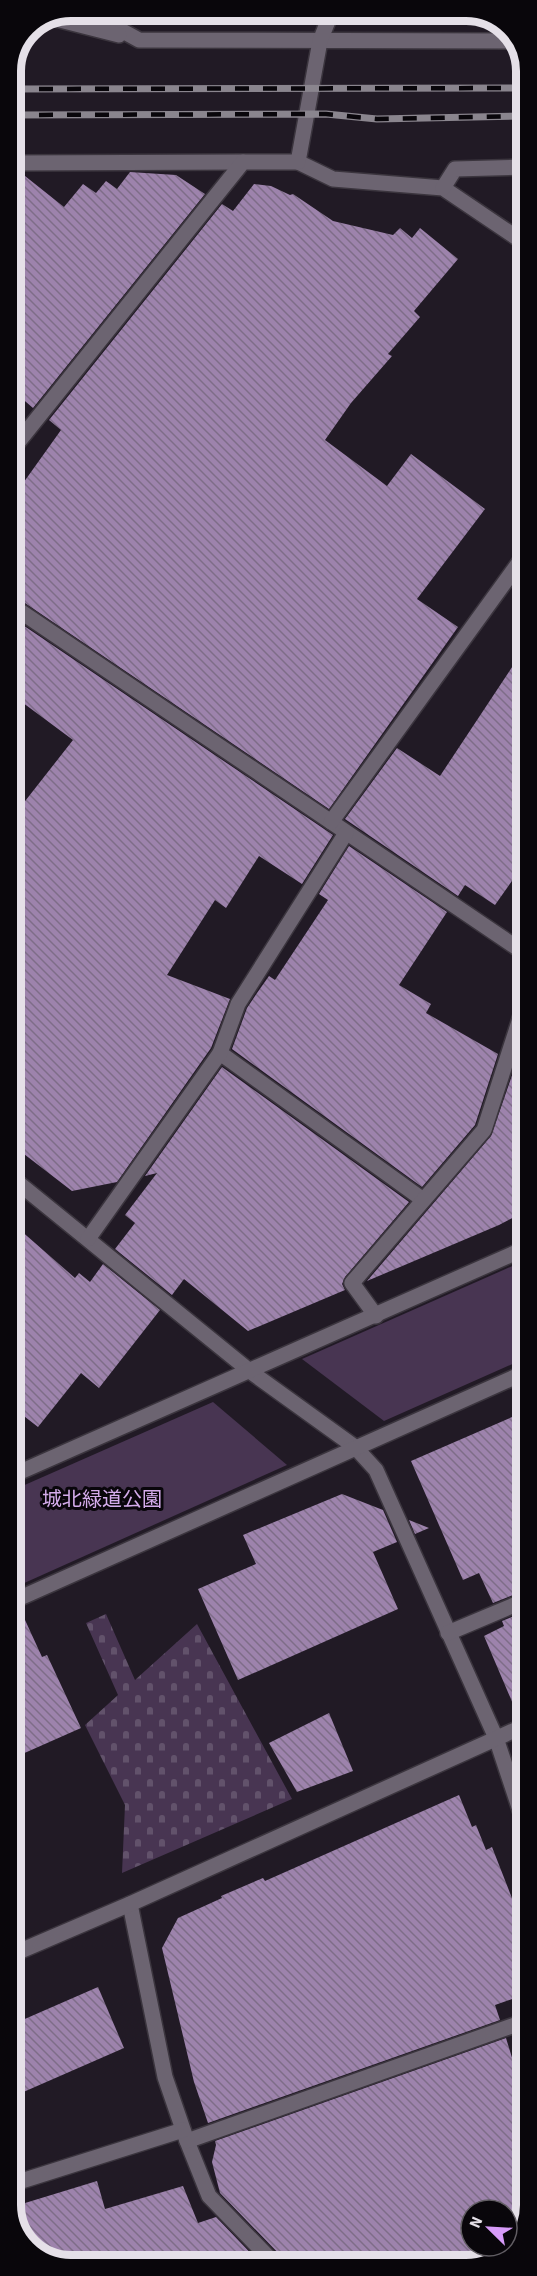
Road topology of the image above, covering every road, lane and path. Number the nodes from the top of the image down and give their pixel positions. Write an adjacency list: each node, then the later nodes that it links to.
1 (66, 21): 4 (street)
2 (106, 21): 4 (street)
3 (328, 21): 5 (street)
4 (140, 40): 5 (street)
5 (320, 41): 6 (street); 8 (street)
6 (506, 41)
7 (243, 162): 8 (street); 9 (street); 13 (street)
8 (298, 162): 11 (street)
9 (21, 163)
10 (516, 166): 11 (street)
11 (443, 188): 12 (street)
12 (516, 238)
13 (21, 439)
14 (516, 567): 16 (street)
15 (21, 612): 16 (street)
16 (331, 822): 17 (street)
17 (346, 833): 18 (street); 20 (street)
18 (516, 947)
19 (516, 1031): 22 (street)
20 (220, 1053): 22 (street); 23 (street)
21 (21, 1185): 23 (street)
22 (422, 1199): 25 (street)
23 (88, 1239): 26 (street)
24 (516, 1253): 25 (street)
25 (376, 1316): 26 (street)
26 (251, 1372): 28 (street); 29 (street)
27 (516, 1376): 28 (street)
28 (355, 1447): 30 (street); 32 (street)
29 (21, 1472)
30 (21, 1597)
31 (516, 1604): 32 (street)
32 (448, 1634): 34 (street)
33 (516, 1729): 34 (street)
34 (496, 1738): 35 (street); 36 (street)
35 (516, 1798)
36 (130, 1904): 37 (street); 39 (street)
37 (21, 1950)
38 (516, 2024): 39 (street)
39 (185, 2135): 40 (street); 41 (street)
40 (21, 2181)
41 (266, 2255)

